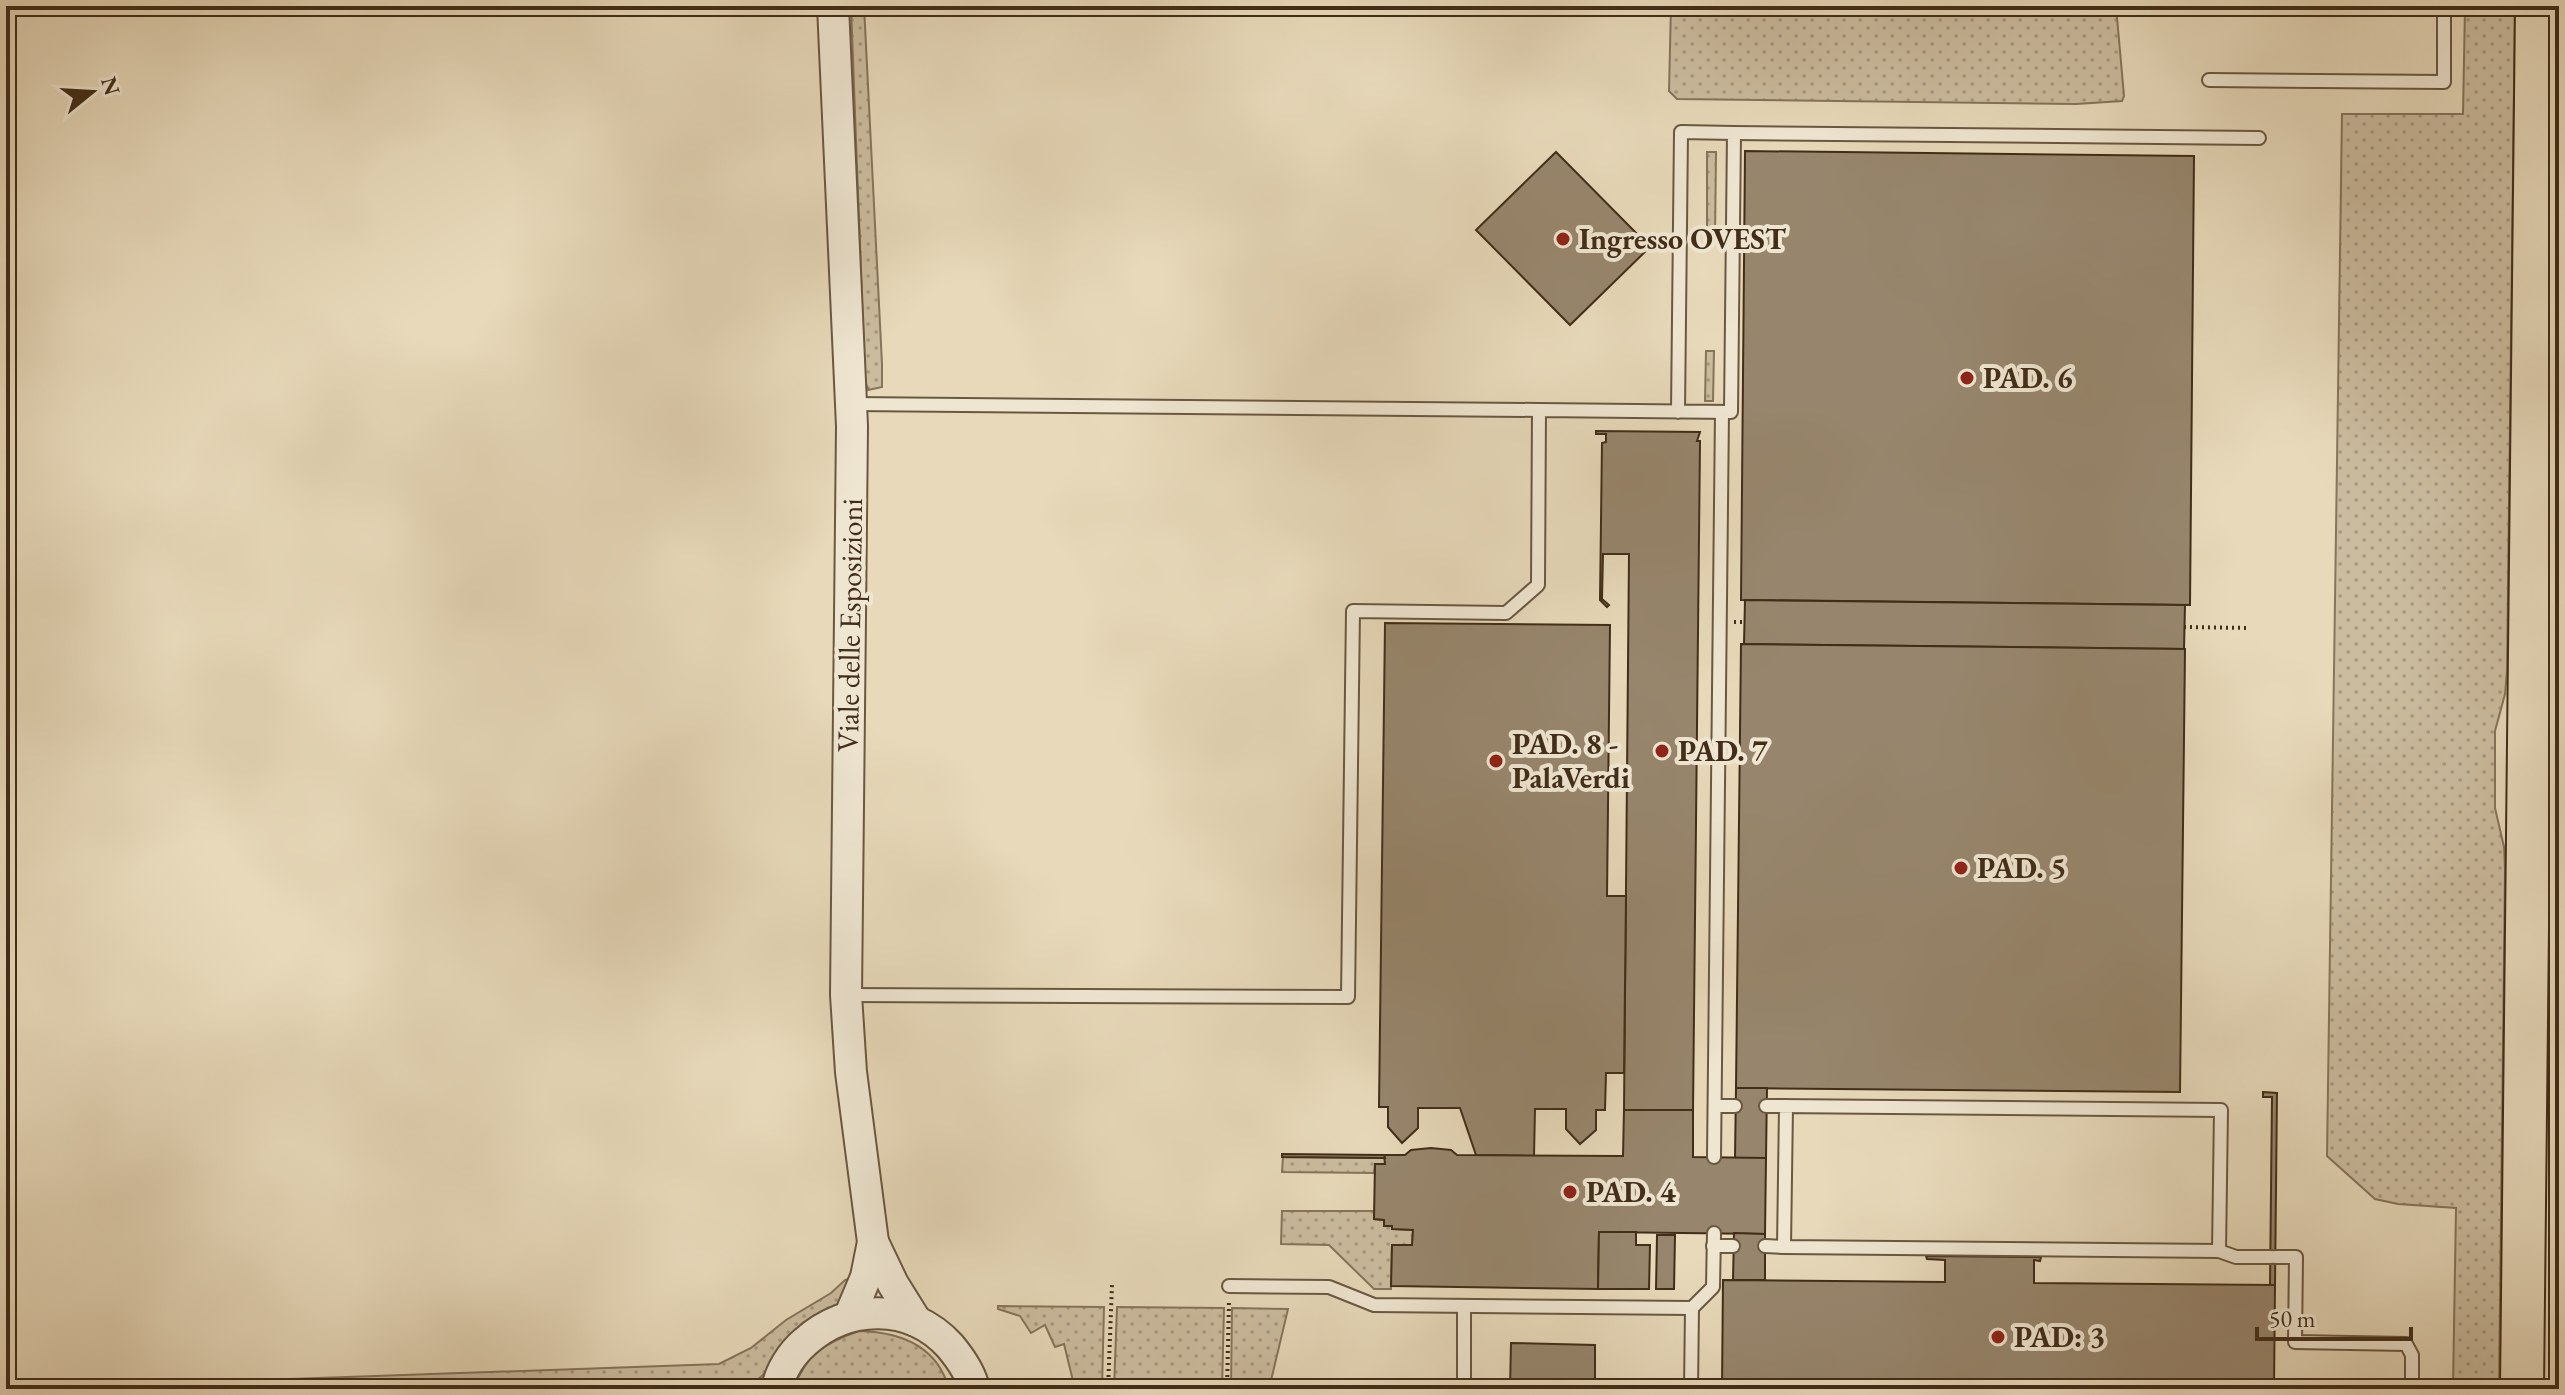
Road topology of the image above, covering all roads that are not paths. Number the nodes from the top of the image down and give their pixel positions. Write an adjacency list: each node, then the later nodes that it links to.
1 (833, 6): 7 (street, Viale delle Esposizioni)
2 (2444, 6): 4 (lane)
3 (2537, 6): 32 (highway)
4 (2209, 80)
5 (1734, 133): 6 (lane); 9 (lane); 10 (lane)
6 (2259, 138)
7 (852, 404): 8 (lane); 11 (street, Viale delle Esposizioni)
8 (1539, 410): 9 (lane); 11 (lane)
9 (1678, 412): 10 (lane)
10 (1722, 412): 12 (lane)
11 (846, 995): 17 (street, Viale delle Esposizioni)
12 (1715, 1106): 13 (lane); 16 (lane)
13 (1735, 1106)
14 (1766, 1106): 15 (lane)
15 (1786, 1106): 20 (lane); 21 (lane)
16 (1714, 1157)
17 (873, 1242): 25 (street, Viale delle Esposizioni); 26 (street, Viale delle Esposizioni)
18 (1733, 1246): 24 (lane)
19 (1765, 1246): 20 (lane)
20 (1784, 1247): 21 (lane)
21 (2219, 1251): 31 (lane)
22 (1229, 1286): 23 (lane)
23 (1464, 1306): 24 (lane); 29 (lane)
24 (1692, 1308): 30 (lane)
25 (850, 1315): 26 (street, Viale delle Esposizioni); 27 (street, Viale delle Esposizioni)
26 (916, 1321): 28 (street, Viale delle Esposizioni)
27 (777, 1389)
28 (974, 1389)
29 (1464, 1389)
30 (1691, 1389)
31 (2412, 1389)
32 (2522, 1389)

